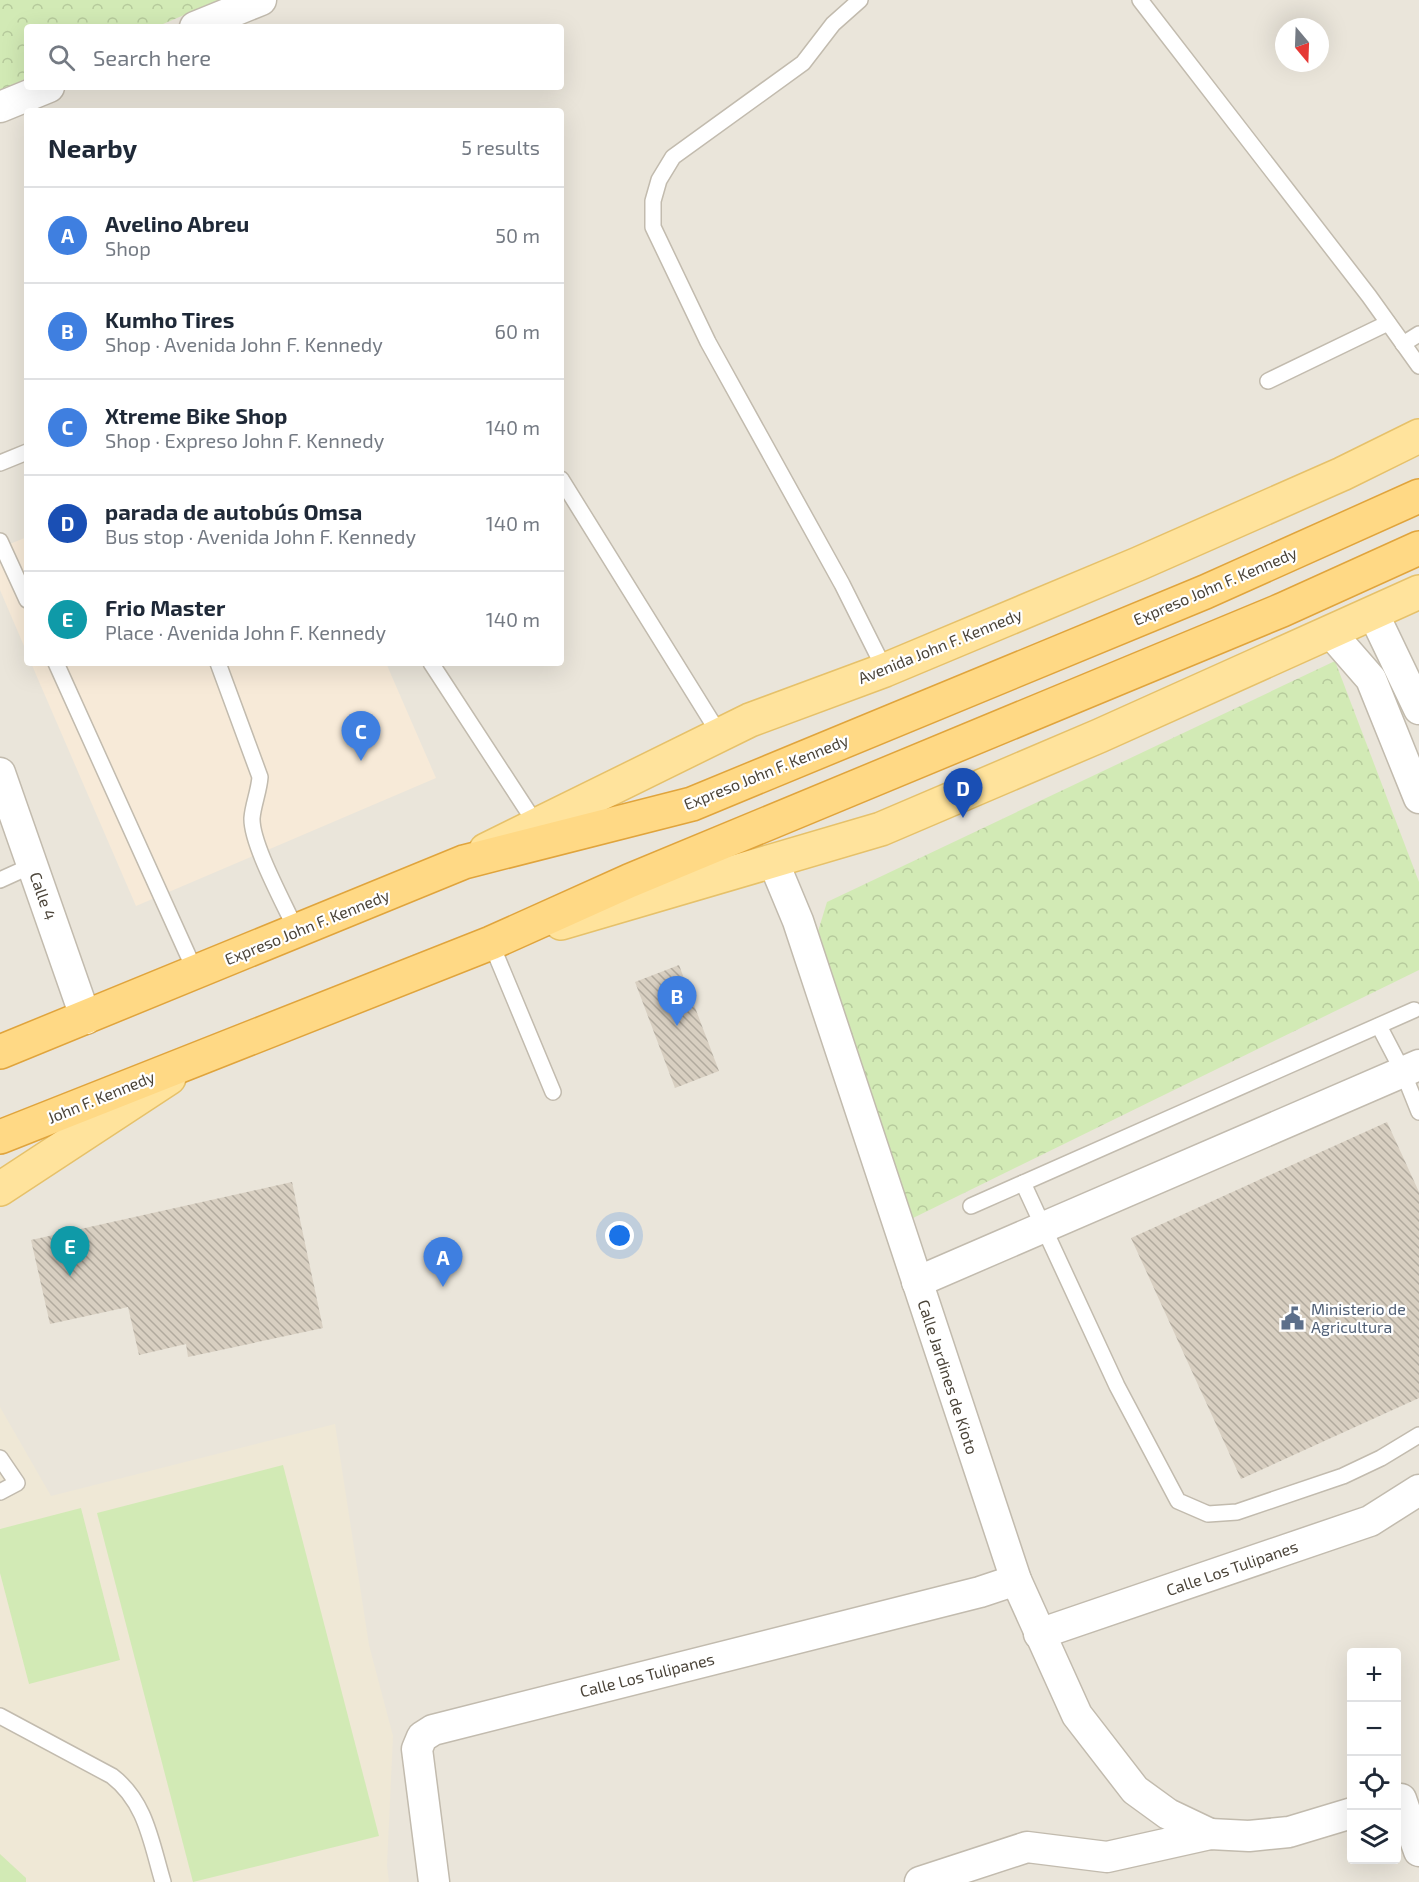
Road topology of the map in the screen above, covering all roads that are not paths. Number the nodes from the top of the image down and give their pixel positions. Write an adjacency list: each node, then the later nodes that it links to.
1 (261, 0): 4 (street)
2 (860, 0): 26 (lane)
3 (1140, 0): 7 (lane)
4 (202, 24)
5 (42, 90): 6 (street)
6 (0, 107)
7 (1388, 322): 9 (lane); 11 (lane)
8 (1419, 334): 9 (lane)
9 (1403, 344): 10 (lane)
10 (1419, 366)
11 (1268, 381)
12 (1419, 436): 26 (main road, Avenida John F. Kennedy)
13 (24, 453): 14 (lane)
14 (0, 463)
15 (564, 484): 28 (lane)
16 (1419, 496): 33 (highway, Expreso John F. Kennedy)
17 (0, 541): 20 (lane)
18 (1419, 548): 37 (highway)
19 (1419, 591): 21 (main road)
20 (24, 593)
21 (1373, 613): 22 (main road); 27 (street)
22 (1330, 632): 30 (street); 32 (main road)
23 (57, 666): 38 (lane)
24 (219, 666): 36 (lane)
25 (433, 666): 31 (lane)
26 (885, 670): 28 (main road, Avenida John F. Kennedy)
27 (1419, 709)
28 (720, 735): 31 (main road, Avenida John F. Kennedy)
29 (0, 773): 34 (street, Calle 4)
30 (1419, 798)
31 (536, 824): 33 (main road, Avenida John F. Kennedy)
32 (772, 861): 37 (main road); 52 (street, Calle Jardines de Kioto)
33 (464, 862): 36 (highway, Expreso John F. Kennedy)
34 (33, 866): 35 (lane); 40 (street, Calle 4)
35 (0, 880)
36 (297, 932): 38 (highway, Expreso John F. Kennedy)
37 (490, 944): 43 (highway); 45 (lane)
38 (196, 973): 40 (highway, Expreso John F. Kennedy)
39 (1414, 1010): 41 (lane)
40 (86, 1019): 42 (highway, Expreso John F. Kennedy)
41 (1379, 1026): 44 (lane); 48 (lane)
42 (2, 1045)
43 (202, 1057): 47 (highway, John F. Kennedy); 49 (main road)
44 (1411, 1068): 46 (lane); 51 (street)
45 (553, 1092)
46 (1419, 1112)
47 (0, 1137)
48 (1023, 1183): 50 (lane); 51 (lane)
49 (0, 1189)
50 (971, 1206)
51 (1042, 1229): 52 (street); 53 (lane)
52 (917, 1282): 57 (street, Calle Jardines de Kioto)
53 (1419, 1435)
54 (0, 1458): 56 (lane)
55 (1419, 1490): 58 (street, Calle Los Tulipanes)
56 (0, 1492)
57 (1016, 1580): 58 (street, Calle Jardines de Kioto); 65 (street, Calle Los Tulipanes)
58 (1039, 1634): 62 (street, Calle Jardines de Kioto)
59 (0, 1716): 64 (lane)
60 (1405, 1796): 63 (street)
61 (1347, 1815): 62 (street)
62 (1210, 1834): 66 (street)
63 (1419, 1851)
64 (163, 1882)
65 (434, 1882)
66 (920, 1882)

